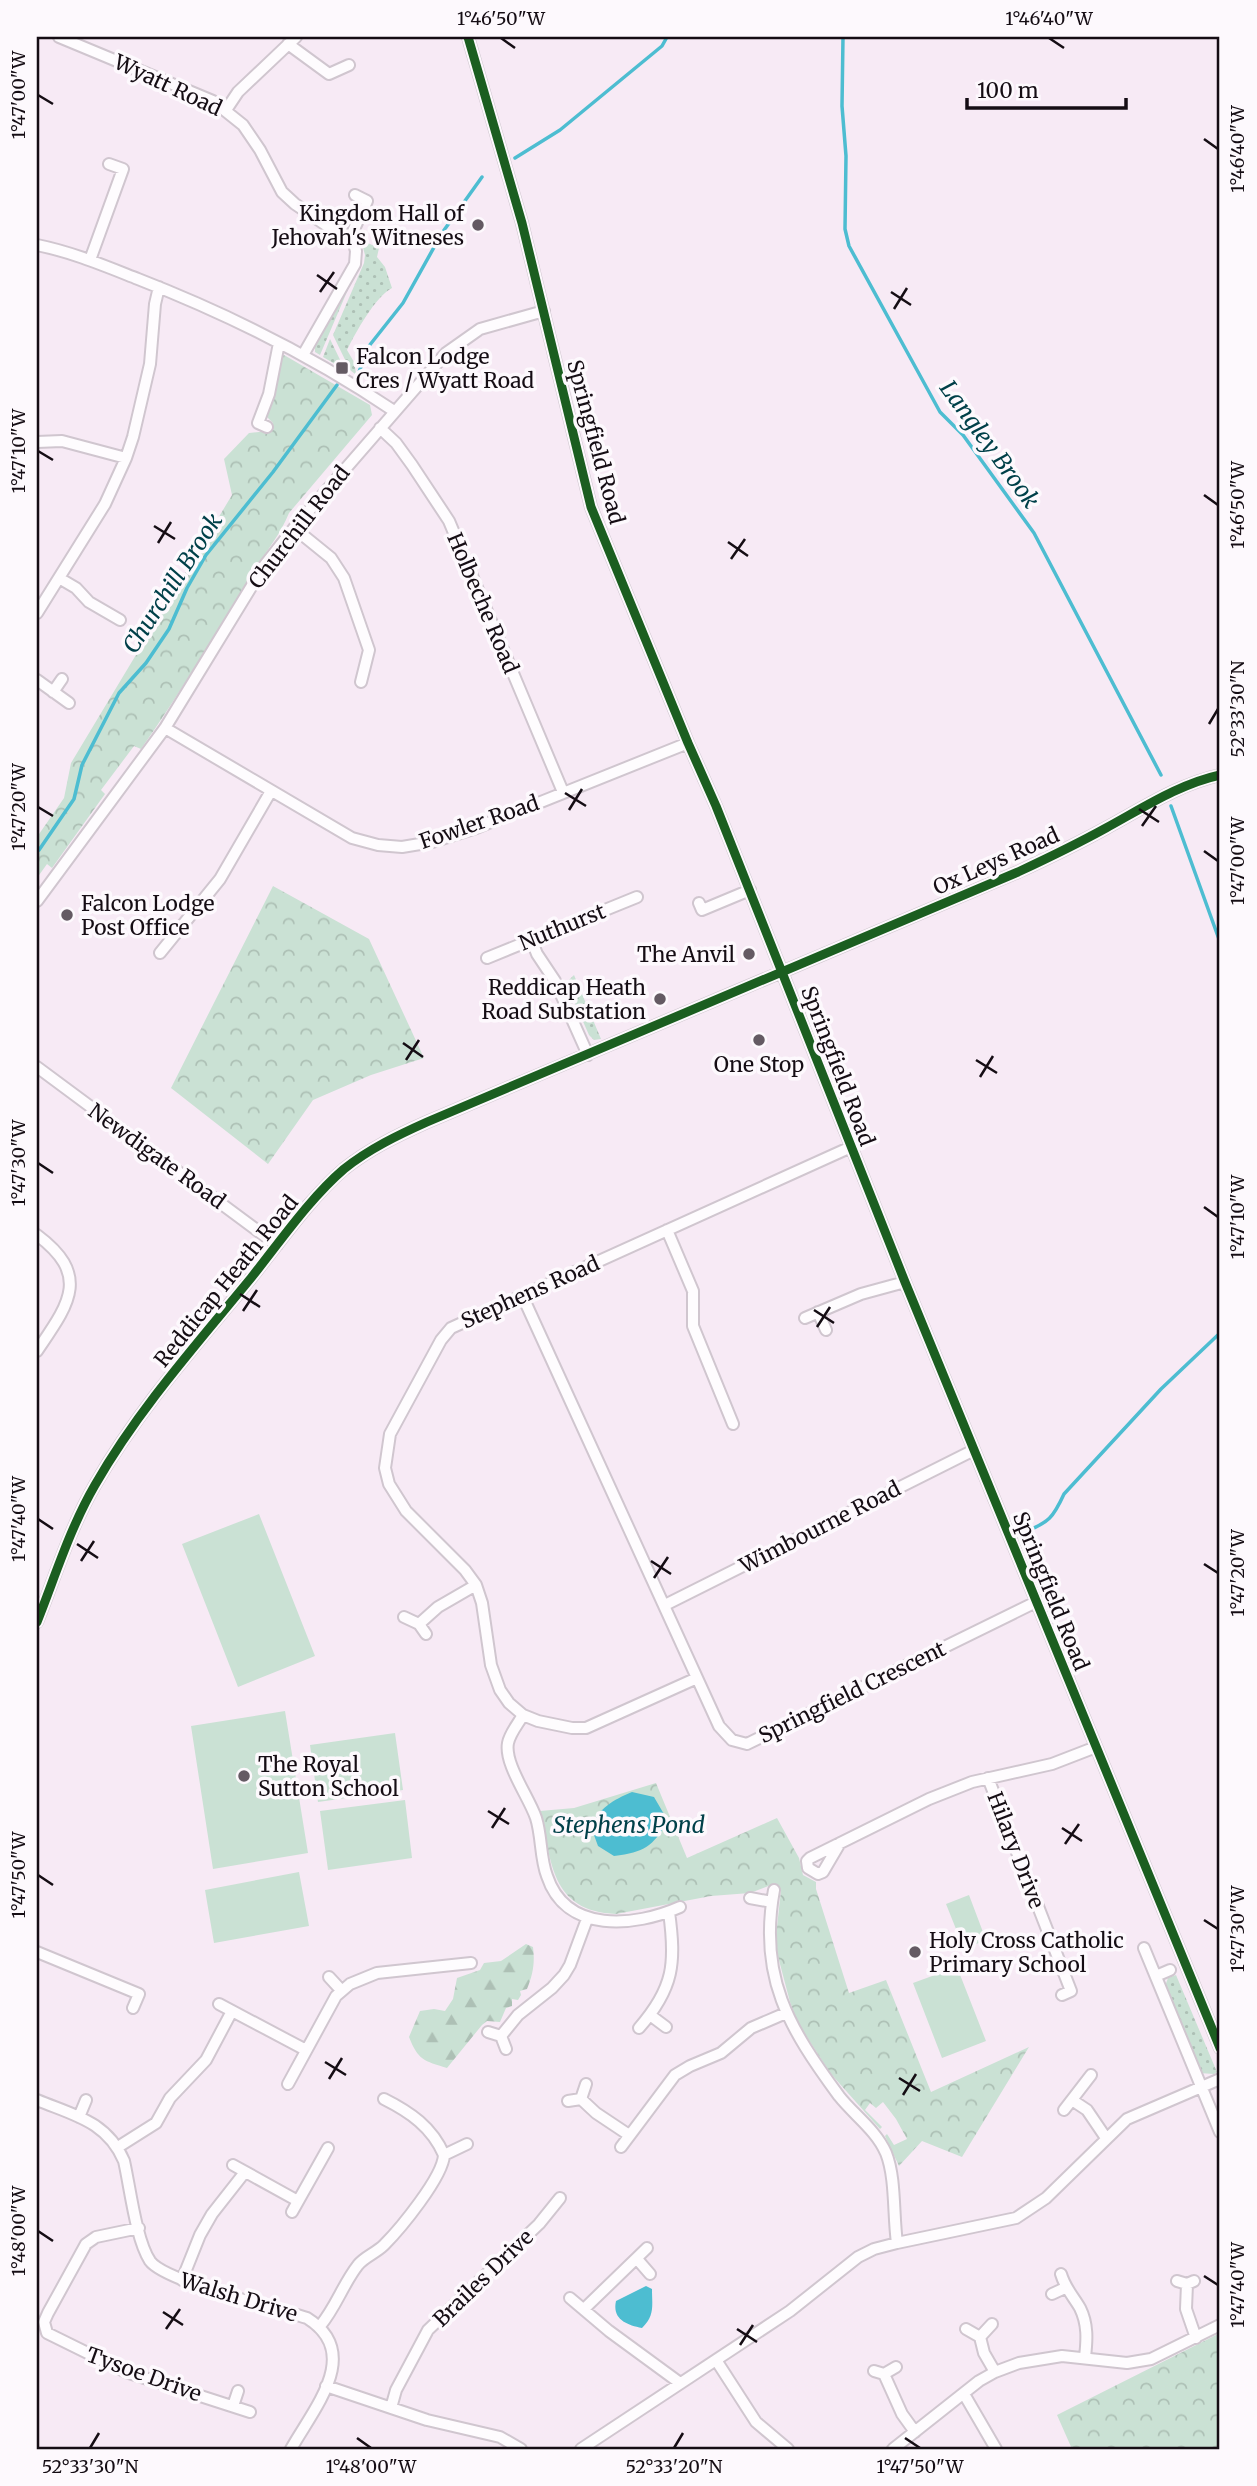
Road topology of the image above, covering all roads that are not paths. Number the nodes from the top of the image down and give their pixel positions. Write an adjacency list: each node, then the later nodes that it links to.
1 (60, 37): 5 (street, Wyatt Road)
2 (468, 37): 12 (street, Springfield Road)
3 (292, 40): 4 (street); 5 (street)
4 (349, 65)
5 (226, 110): 8 (street, Wyatt Road)
6 (109, 164): 10 (street)
7 (355, 195): 8 (street)
8 (349, 240): 14 (street)
9 (37, 244): 10 (street)
10 (90, 260): 11 (street)
11 (159, 287): 13 (street); 19 (street)
12 (544, 311): 15 (street, Churchill Road); 30 (street, Springfield Road)
13 (279, 343): 14 (street); 16 (street)
14 (303, 355): 15 (street)
15 (394, 411): 17 (street, Churchill Road)
16 (267, 427)
17 (380, 428): 20 (street, Churchill Road); 33 (street, Holbeche Road)
18 (37, 442): 19 (street)
19 (126, 458): 21 (street)
20 (294, 528): 26 (street); 29 (street, Churchill Road)
21 (59, 578): 22 (street); 23 (street)
22 (37, 613)
23 (120, 620)
24 (62, 679): 27 (street)
25 (37, 680): 27 (street)
26 (361, 682)
27 (53, 692): 28 (street)
28 (69, 703)
29 (165, 728): 32 (street, Fowler Road); 36 (street, Churchill Road)
30 (688, 743): 33 (street, Fowler Road); 34 (street, Springfield Road)
31 (1220, 775): 41 (street, Ox Leys Road)
32 (271, 791): 33 (street, Fowler Road); 39 (street)
33 (563, 792)
34 (750, 890): 37 (street); 41 (street, Springfield Road)
35 (637, 897): 38 (street, Nuthurst)
36 (37, 901)
37 (699, 903)
38 (531, 939): 40 (street, Nuthurst); 42 (street)
39 (160, 953)
40 (487, 958)
41 (782, 972): 42 (street, Reddicap Heath Road); 44 (street, Springfield Road)
42 (588, 1055): 47 (street, Reddicap Heath Road)
43 (37, 1067): 47 (street, Newdigate Road)
44 (851, 1147): 45 (street, Stephens Road); 48 (street, Springfield Road)
45 (667, 1230): 49 (street, Stephens Road); 54 (street)
46 (37, 1236): 53 (street)
47 (277, 1245): 60 (street, Reddicap Heath Road)
48 (905, 1282): 50 (street); 55 (street, Springfield Road)
49 (522, 1295): 56 (street, Stephens Road); 58 (street, Springfield Crescent)
50 (818, 1312): 51 (street); 52 (street)
51 (805, 1318)
52 (826, 1330)
53 (37, 1351)
54 (733, 1424)
55 (974, 1450): 57 (street, Springfield Road); 58 (street, Wimbourne Road)
56 (476, 1585): 61 (street); 64 (street, Stephens Road)
57 (1038, 1601): 63 (street, Springfield Crescent); 65 (street, Springfield Road)
58 (665, 1605): 63 (street, Springfield Crescent)
59 (404, 1617): 61 (street)
60 (37, 1622)
61 (419, 1624): 62 (street)
62 (426, 1634)
63 (697, 1678): 64 (street)
64 (523, 1715): 69 (street)
65 (1096, 1747): 66 (street); 89 (street, Springfield Road)
66 (988, 1778): 67 (street); 79 (street, Hilary Drive)
67 (840, 1843)
68 (750, 1898): 83 (street)
69 (587, 1919): 84 (street); 88 (street)
70 (1144, 1948): 75 (street)
71 (37, 1952): 81 (street)
72 (471, 1963): 73 (street)
73 (445, 1967): 77 (street); 78 (street)
74 (1170, 1970): 75 (street)
75 (1156, 1976): 96 (street)
76 (329, 1977): 78 (street)
77 (447, 1979)
78 (341, 1990): 91 (street)
79 (1062, 1995)
80 (219, 2004): 82 (street)
81 (133, 2008)
82 (232, 2011): 91 (street); 111 (street)
83 (786, 2013): 108 (street); 123 (street)
84 (650, 2015): 85 (street); 86 (street)
85 (666, 2027)
86 (639, 2028)
87 (488, 2032): 88 (street)
88 (501, 2036): 90 (street)
89 (1220, 2048)
90 (506, 2049)
91 (306, 2050): 94 (street)
92 (1091, 2075): 101 (street)
93 (1220, 2079): 96 (street)
94 (288, 2084)
95 (586, 2084): 98 (street)
96 (1201, 2087): 107 (street); 109 (street)
97 (384, 2099): 103 (street)
98 (580, 2099): 102 (street); 108 (street)
99 (37, 2100): 106 (street, Walsh Drive)
100 (86, 2100): 106 (street)
101 (1072, 2100): 104 (street); 109 (street)
102 (568, 2101)
103 (395, 2105): 105 (street); 114 (street)
104 (1063, 2110)
105 (390, 2116)
106 (79, 2117): 111 (street, Walsh Drive)
107 (1220, 2132)
108 (629, 2135): 112 (street)
109 (1106, 2138): 123 (street)
110 (467, 2144): 114 (street)
111 (118, 2147): 122 (street, Walsh Drive)
112 (621, 2147)
113 (327, 2148): 118 (street)
114 (443, 2155): 135 (street)
115 (233, 2165): 116 (street)
116 (245, 2172): 118 (street); 128 (street)
117 (560, 2198): 121 (street, Brailes Drive)
118 (298, 2201): 119 (street)
119 (292, 2212)
120 (530, 2214): 121 (street, Brailes Drive)
121 (539, 2224): 149 (street, Brailes Drive)
122 (139, 2228): 128 (street, Walsh Drive); 148 (street, Tysoe Drive)
123 (897, 2242): 141 (street)
124 (648, 2248): 125 (street)
125 (637, 2259): 126 (street); 133 (street)
126 (650, 2274)
127 (1061, 2274): 130 (street)
128 (182, 2280): 135 (street, Walsh Drive)
129 (1186, 2282): 139 (street)
130 (1065, 2288): 131 (street); 140 (street)
131 (1052, 2294)
132 (570, 2298): 133 (street)
133 (584, 2309): 144 (street)
134 (992, 2325): 138 (street)
135 (320, 2326): 145 (street, Walsh Drive)
136 (1220, 2326): 139 (street)
137 (966, 2329): 138 (street)
138 (980, 2337): 143 (street)
139 (1196, 2339): 140 (street)
140 (1085, 2357): 143 (street)
141 (716, 2360): 144 (street); 155 (street)
142 (896, 2367): 151 (street)
143 (995, 2372): 147 (street)
144 (680, 2383): 154 (street)
145 (326, 2386): 149 (street); 152 (street, Walsh Drive)
146 (238, 2391): 148 (street)
147 (964, 2394): 151 (street); 157 (street)
148 (233, 2406): 150 (street, Tysoe Drive)
149 (391, 2408): 153 (street)
150 (250, 2412)
151 (915, 2432): 156 (street)
152 (291, 2449)
153 (521, 2449)
154 (581, 2449)
155 (788, 2449)
156 (893, 2449)
157 (996, 2449)

